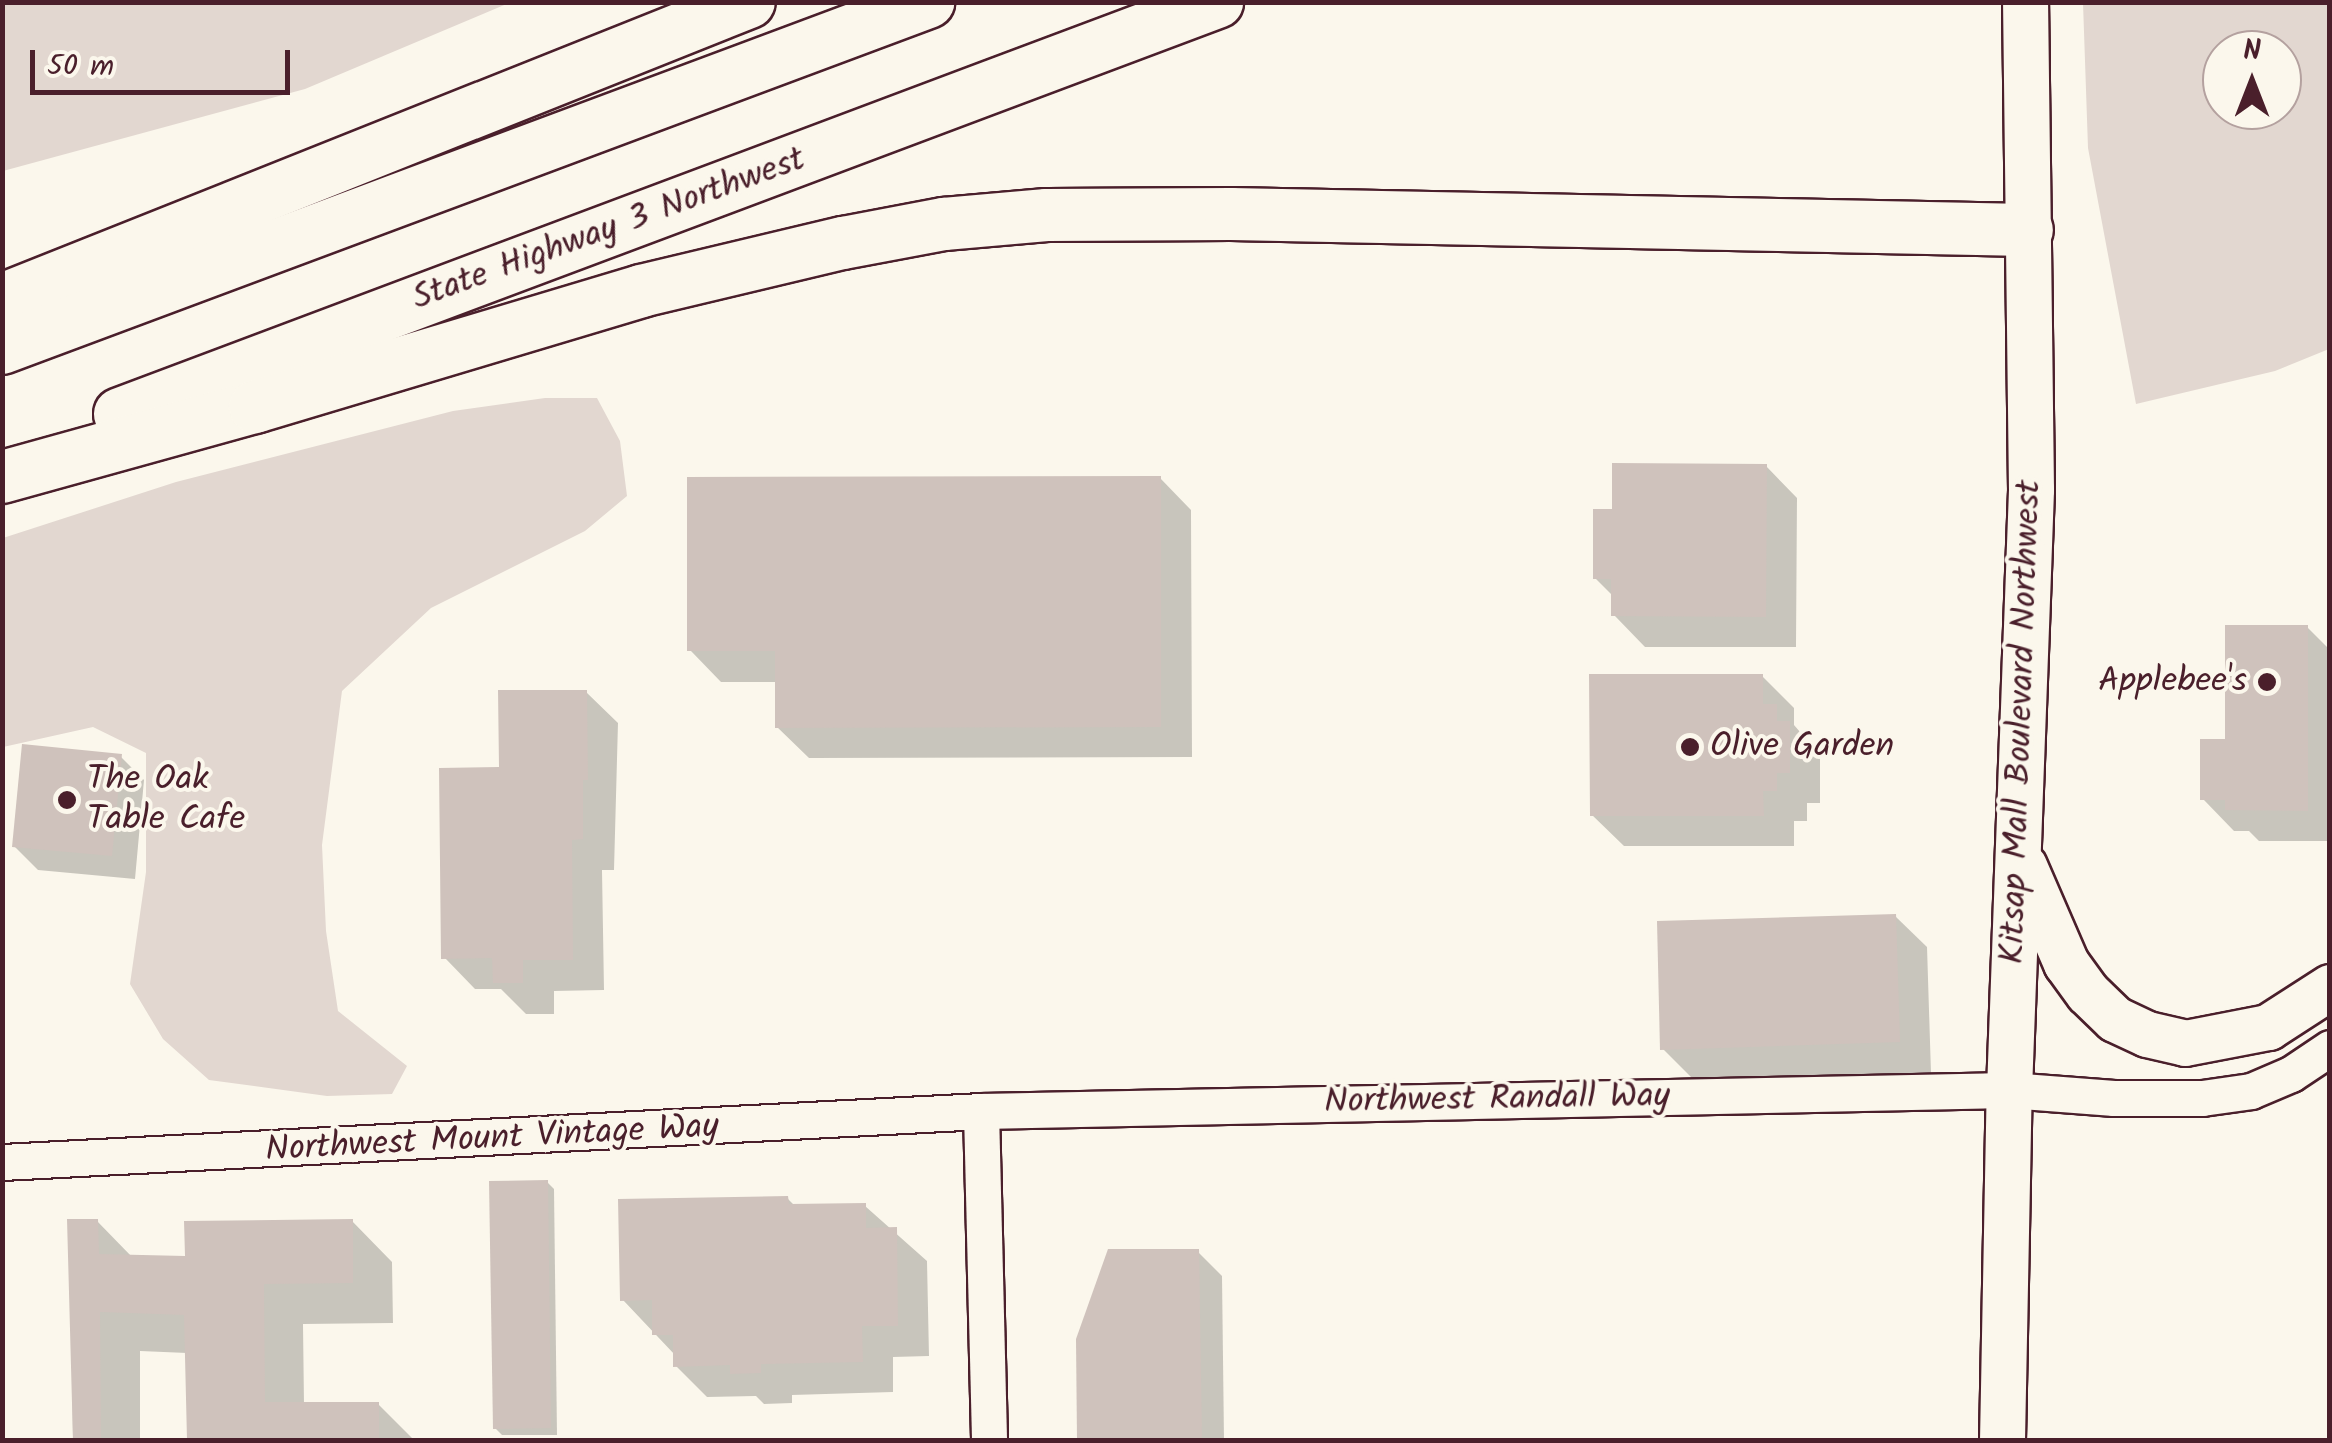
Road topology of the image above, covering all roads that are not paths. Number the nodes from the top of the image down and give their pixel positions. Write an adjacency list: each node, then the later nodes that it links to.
1 (749, 2): 6 (highway)
2 (928, 2): 7 (highway)
3 (1218, 2): 8 (highway, State Highway 3 Northwest)
4 (2024, 2): 5 (main road, Kitsap Mall Boulevard Northwest)
5 (2026, 230): 9 (highway); 10 (main road, Kitsap Mall Boulevard Northwest)
6 (2, 300)
7 (2, 348)
8 (2, 461)
9 (2, 477)
10 (2020, 858): 11 (main road); 13 (main road, Kitsap Mall Boulevard Northwest)
11 (2330, 987)
12 (2330, 1048): 13 (street, Northwest Randall Way)
13 (2009, 1090): 14 (street, Northwest Randall Way); 17 (main road, Kitsap Mall Boulevard Northwest)
14 (981, 1112): 15 (street, Northwest Mount Vintage Way); 16 (street)
15 (2, 1162)
16 (988, 1440)
17 (2002, 1440)

